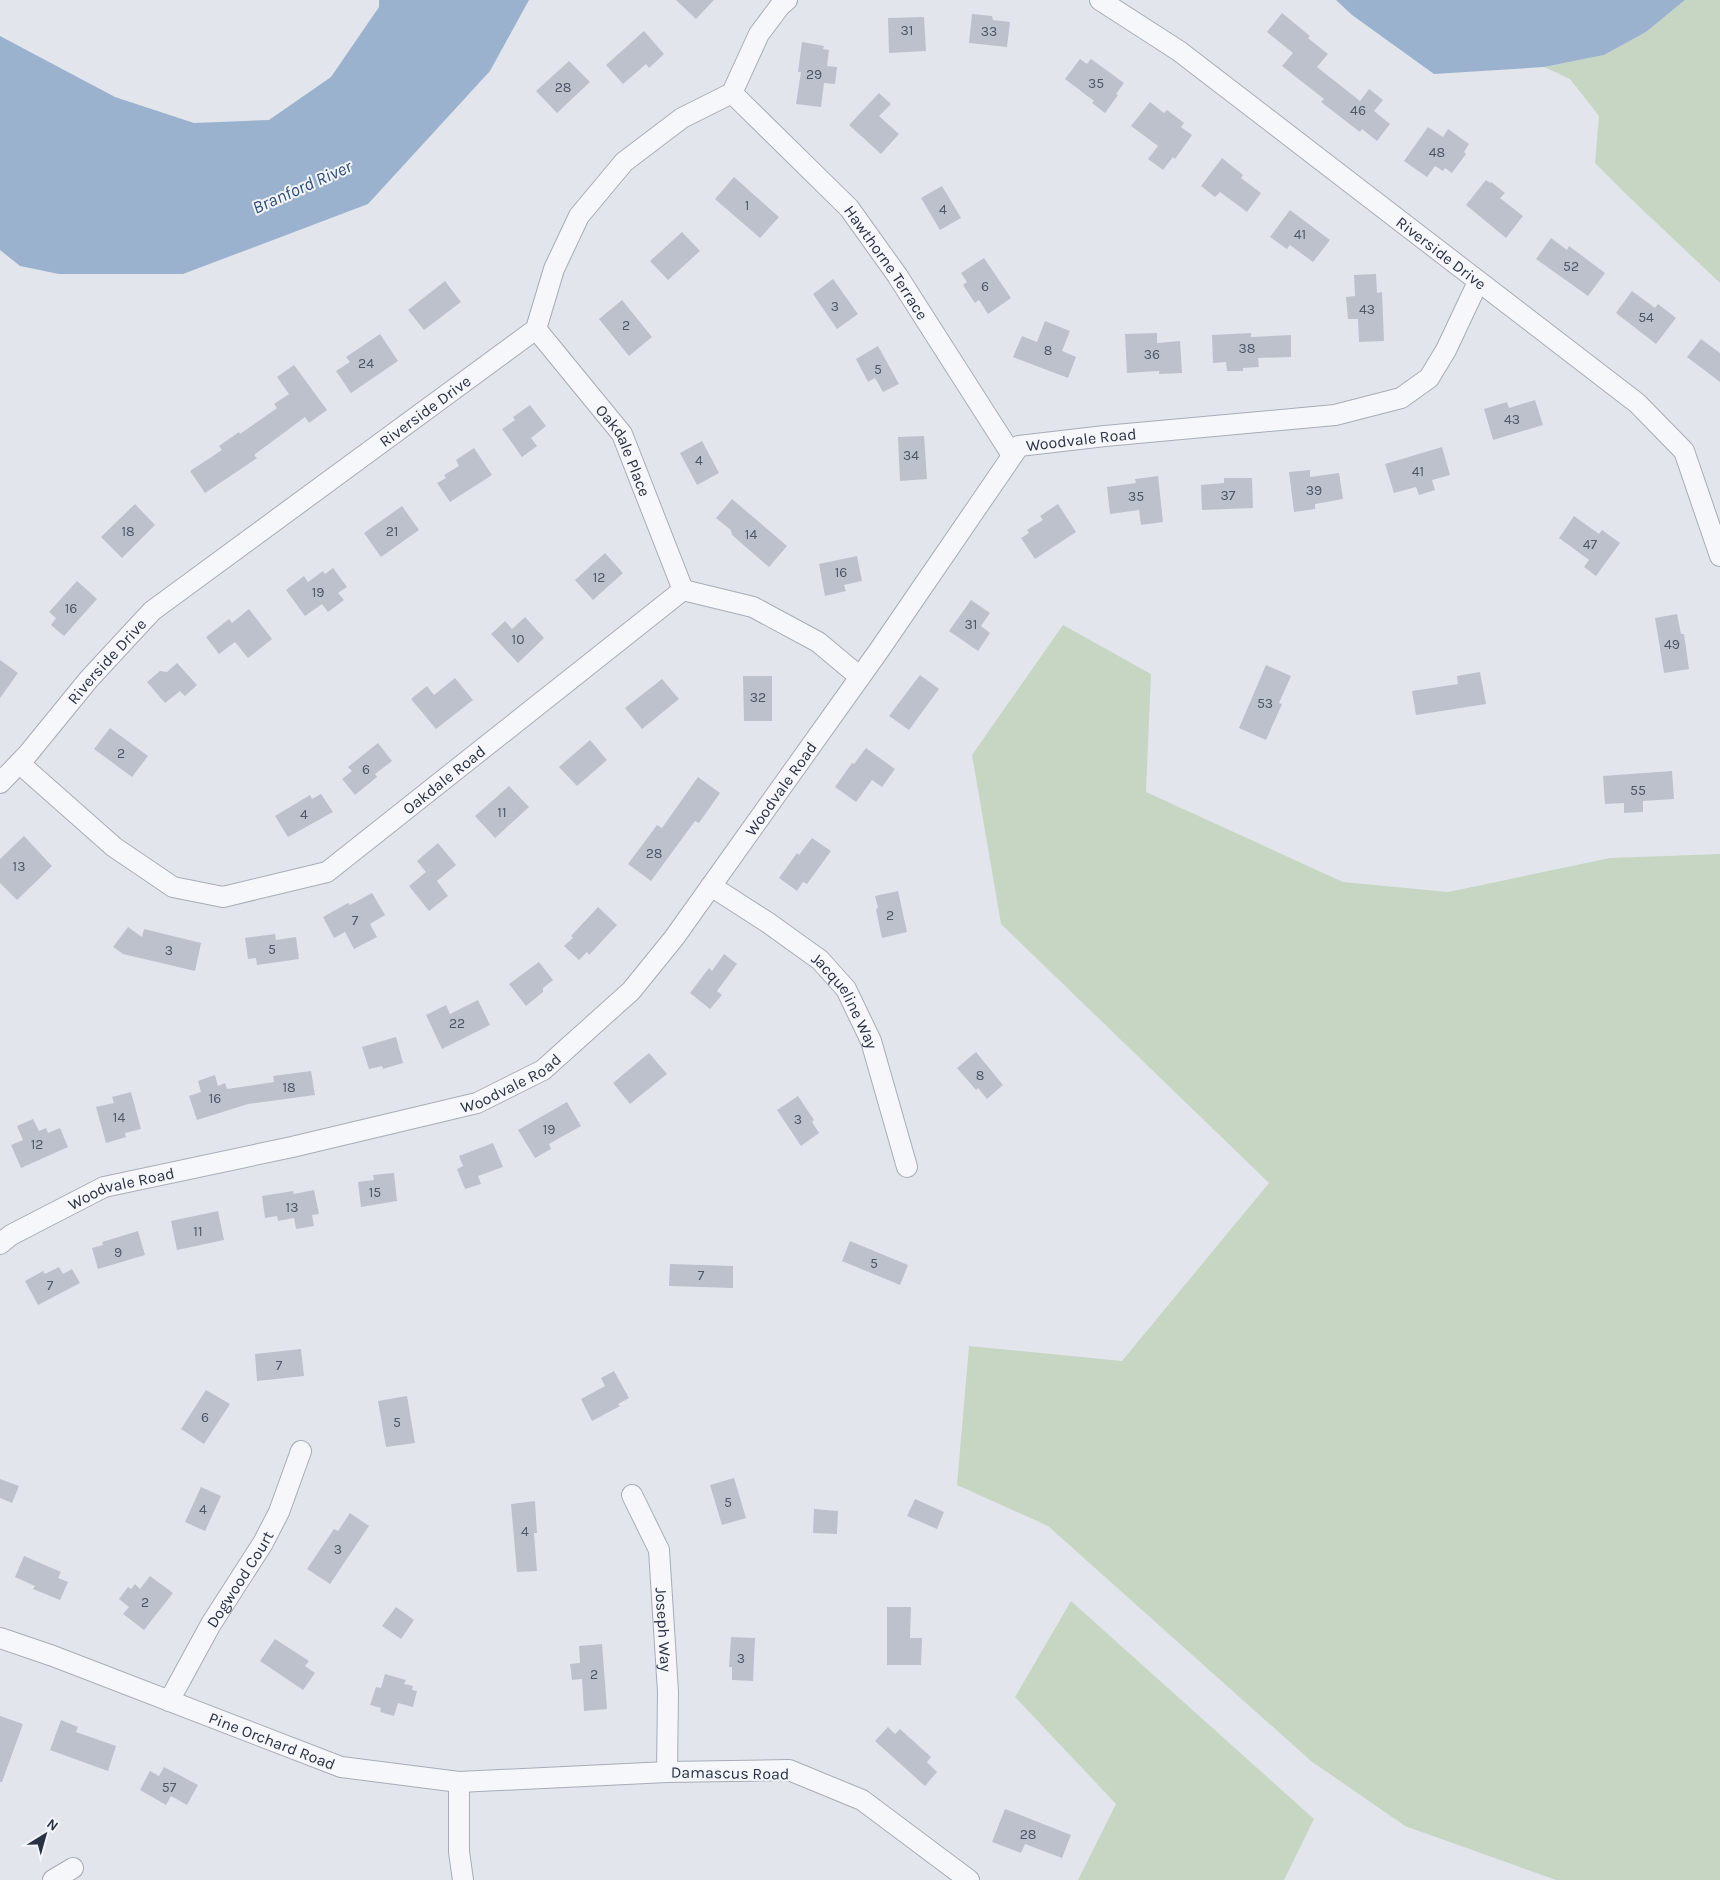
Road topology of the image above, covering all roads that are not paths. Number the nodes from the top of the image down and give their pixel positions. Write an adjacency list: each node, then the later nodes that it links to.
1 (787, 0): 3 (street)
2 (1100, 0): 4 (street, Riverside Drive)
3 (732, 93): 5 (street); 6 (street, Hawthorne Terrace)
4 (1478, 282): 6 (street, Woodvale Road); 7 (street, Riverside Drive)
5 (536, 328): 8 (street, Oakdale Place); 10 (street, Riverside Drive)
6 (1012, 455): 9 (street, Woodvale Road)
7 (1720, 556)
8 (683, 590): 9 (street); 10 (street, Oakdale Road)
9 (860, 677): 12 (street, Woodvale Road)
10 (19, 763): 11 (street, Riverside Drive)
11 (0, 783)
12 (711, 886): 13 (street, Jacqueline Way); 14 (street, Woodvale Road)
13 (907, 1167)
14 (0, 1244)
15 (301, 1451): 18 (street, Dogwood Court)
16 (632, 1495): 19 (street, Joseph Way)
17 (0, 1638): 18 (street, Pine Orchard Road)
18 (169, 1701): 20 (street, Pine Orchard Road)
19 (667, 1772): 20 (street, Damascus Road); 24 (street, Damascus Road)
20 (459, 1782): 23 (street)
21 (73, 1868): 22 (street)
22 (52, 1880)
23 (463, 1880)
24 (969, 1880)

